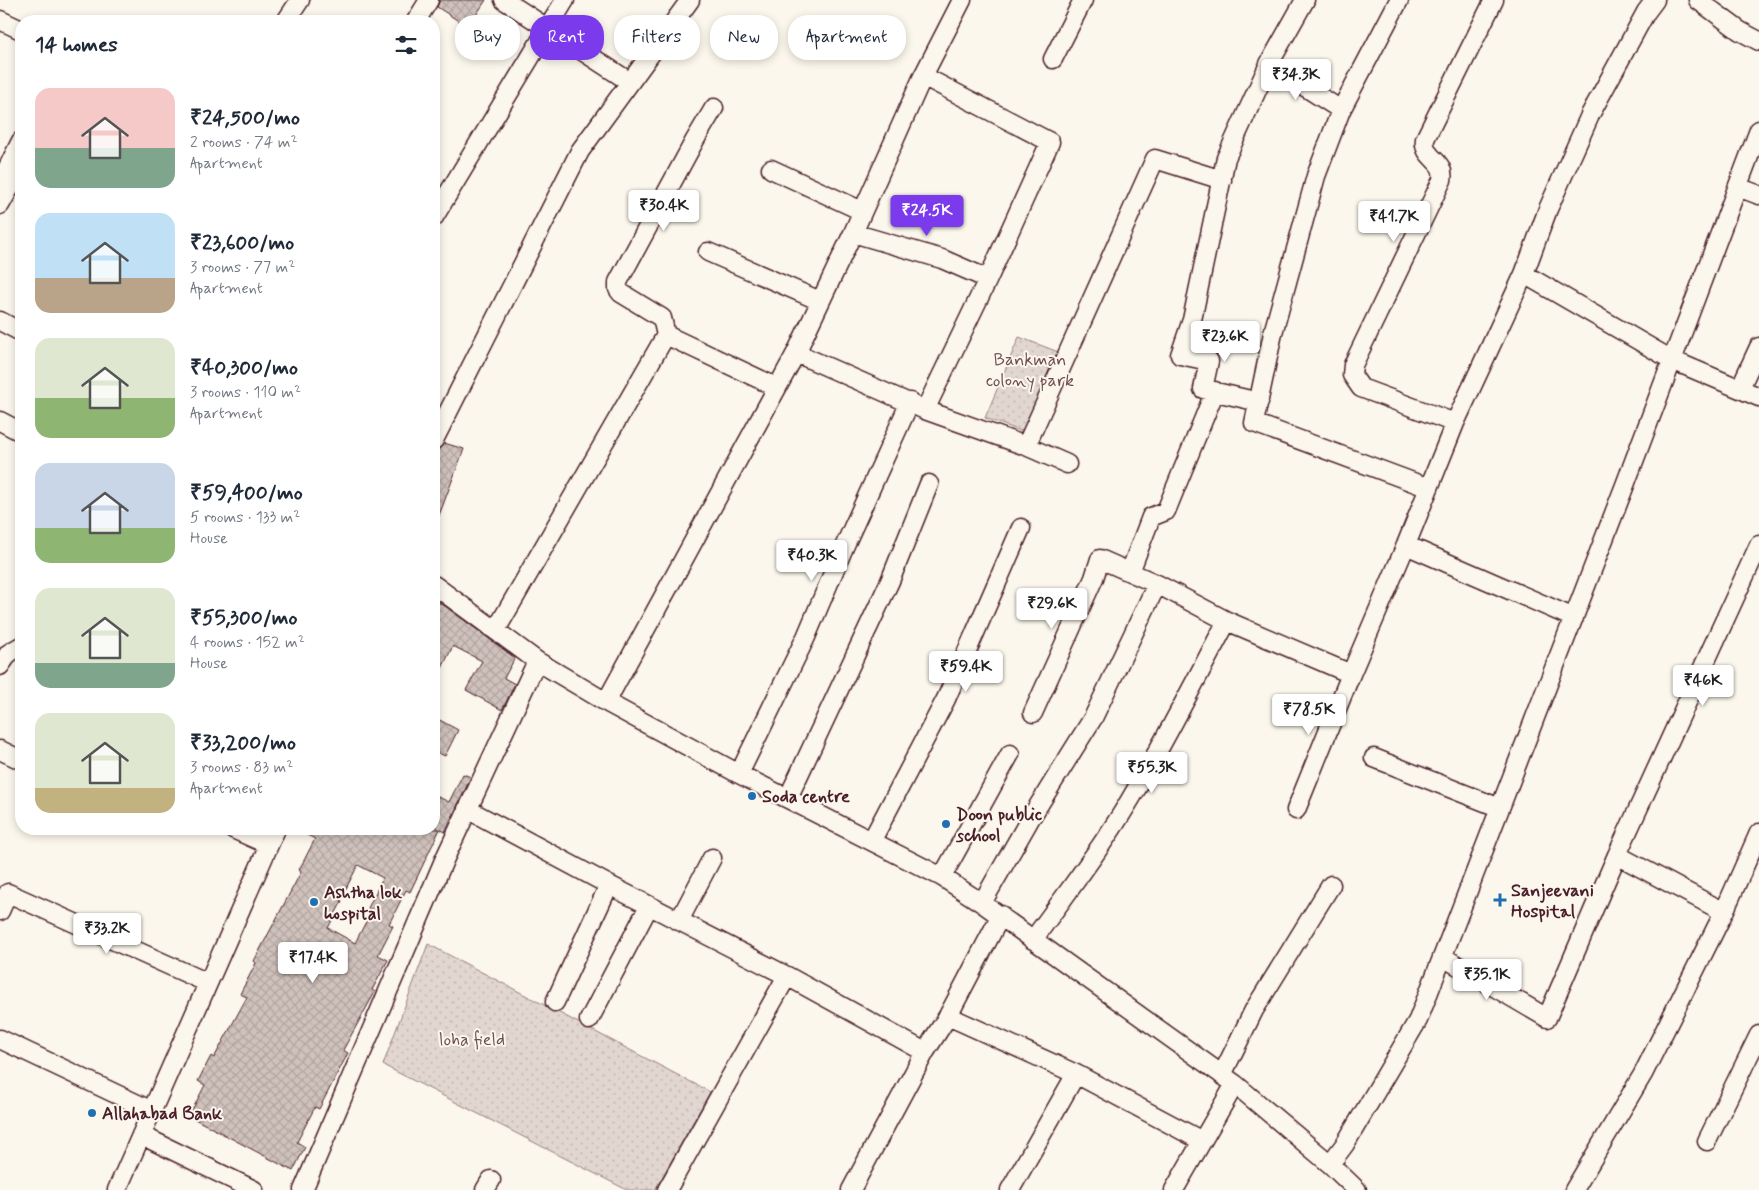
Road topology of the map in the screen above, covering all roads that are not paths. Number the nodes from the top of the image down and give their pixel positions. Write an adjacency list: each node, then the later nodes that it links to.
1 (300, 0): 13 (street)
2 (429, 0): 14 (street)
3 (504, 0): 16 (street)
4 (564, 0): 15 (street)
5 (690, 0): 25 (street)
6 (962, 0): 24 (street)
7 (1083, 0): 21 (street)
8 (1305, 0): 23 (street)
9 (1399, 0): 27 (street)
10 (1494, 0): 57 (street)
11 (1655, 0): 41 (street)
12 (1698, 0): 19 (street)
13 (290, 15)
14 (420, 15)
15 (555, 15)
16 (530, 17)
17 (0, 20): 18 (street)
18 (15, 27)
19 (1759, 40)
20 (530, 56): 37 (street)
21 (1053, 59)
22 (596, 60): 25 (street)
23 (1269, 64): 27 (street); 32 (street)
24 (923, 76): 38 (street); 42 (street)
25 (630, 82): 58 (street)
26 (714, 108): 46 (street)
27 (1341, 110): 54 (street)
28 (1759, 130): 34 (street)
29 (15, 153): 33 (street)
30 (771, 169): 38 (street)
31 (15, 178): 36 (street)
32 (1222, 180): 52 (street); 60 (street)
33 (0, 183)
34 (1738, 187): 35 (street); 49 (street)
35 (1759, 195)
36 (0, 205)
37 (440, 207)
38 (862, 211): 39 (street)
39 (853, 233): 42 (street); 43 (street)
40 (708, 252): 43 (street)
41 (1524, 274): 49 (street); 57 (street)
42 (988, 279): 55 (street)
43 (820, 302): 48 (street)
44 (0, 321): 45 (street)
45 (15, 329)
46 (666, 335): 50 (street); 72 (street)
47 (1759, 347): 51 (street)
48 (796, 353): 50 (street); 55 (street)
49 (1672, 360): 51 (street); 70 (street)
50 (776, 387): 77 (street)
51 (1740, 388): 53 (street)
52 (1216, 392): 54 (street); 67 (street)
53 (1759, 397)
54 (1259, 402): 63 (street)
55 (918, 406): 60 (street); 83 (street)
56 (0, 420): 59 (street)
57 (1455, 424): 63 (street)
58 (440, 428)
59 (15, 429)
60 (1026, 446): 61 (street)
61 (1067, 464)
62 (930, 484): 84 (street)
63 (1429, 488): 65 (street)
64 (1021, 528): 90 (street)
65 (1406, 545): 70 (street); 76 (street)
66 (1759, 545): 91 (street)
67 (1130, 572): 68 (street); 78 (street)
68 (1157, 584): 71 (street); 96 (street)
69 (440, 589): 72 (street)
70 (1574, 618): 85 (street)
71 (1227, 621): 76 (street); 102 (street)
72 (496, 630): 74 (street)
73 (15, 650): 75 (street)
74 (537, 661): 77 (street); 86 (street)
75 (0, 666)
76 (1351, 674): 87 (street)
77 (606, 702): 83 (street)
78 (1033, 714)
79 (0, 750): 81 (street)
80 (1010, 754): 93 (street)
81 (15, 757)
82 (1374, 758): 85 (street)
83 (739, 774): 84 (street)
84 (788, 798): 90 (street)
85 (1500, 808): 103 (street)
86 (467, 809): 94 (street); 121 (street)
87 (1296, 810)
88 (1759, 833): 99 (street)
89 (272, 837): 105 (street)
90 (872, 840): 93 (street)
91 (1617, 855): 99 (street); 103 (street)
92 (712, 858): 101 (street)
93 (942, 877): 96 (street)
94 (609, 885): 97 (street); 106 (street)
95 (1331, 885): 113 (street)
96 (982, 903): 100 (street)
97 (649, 906): 101 (street); 108 (street)
98 (0, 911): 105 (street)
99 (1724, 912): 127 (street)
100 (1001, 916): 102 (street); 107 (street)
101 (679, 921): 104 (street)
102 (1033, 940): 113 (street)
103 (1443, 957): 118 (street)
104 (787, 976): 111 (street); 122 (street)
105 (208, 983): 114 (street)
106 (555, 1002)
107 (948, 1016): 111 (street); 112 (street)
108 (589, 1020)
109 (1759, 1035): 116 (street)
110 (0, 1039): 114 (street)
111 (925, 1052): 123 (street)
112 (1076, 1074): 117 (street); 124 (street)
113 (1228, 1080): 117 (street); 118 (street)
114 (152, 1111): 115 (street)
115 (141, 1135): 119 (street); 120 (street)
116 (1707, 1141)
117 (1202, 1142): 125 (street)
118 (1330, 1164): 126 (street)
119 (117, 1190)
120 (254, 1190)
121 (303, 1190)
122 (667, 1190)
123 (851, 1190)
124 (1010, 1190)
125 (1174, 1190)
126 (1357, 1190)
127 (1574, 1190)

